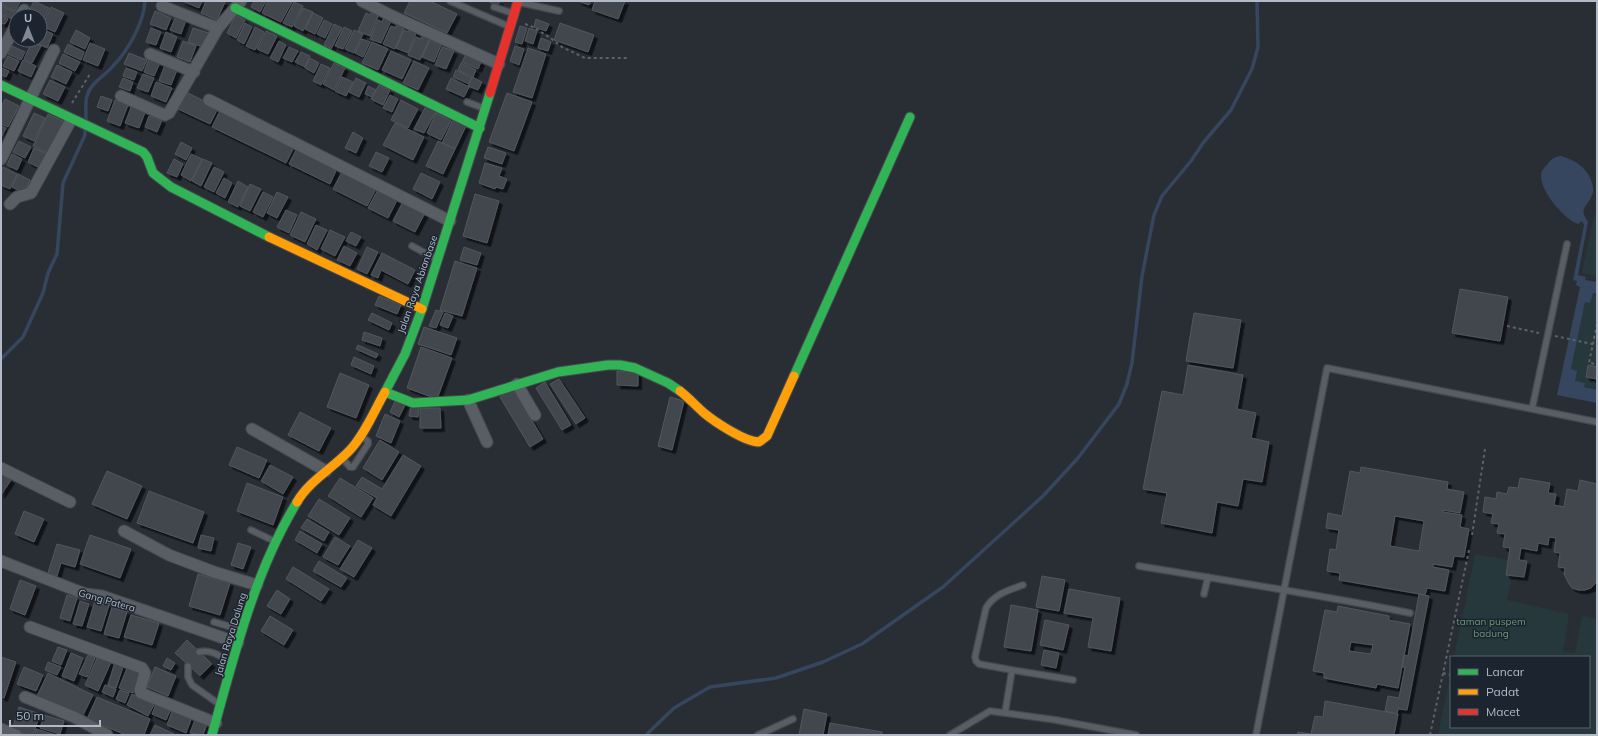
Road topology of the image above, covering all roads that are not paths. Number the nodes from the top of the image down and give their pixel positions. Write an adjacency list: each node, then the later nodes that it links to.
1 (362, 1): 14 (street)
2 (450, 1): 8 (lane)
3 (518, 2): 7 (lane); 8 (street, Jalan Raya Abianbase)
4 (238, 5): 9 (street); 24 (street)
5 (162, 6): 9 (street)
6 (494, 7): 8 (lane)
7 (559, 11)
8 (513, 20): 14 (street, Jalan Raya Abianbase)
9 (218, 28): 15 (street)
10 (8, 39): 12 (street)
11 (54, 50): 18 (street)
12 (1, 53)
13 (150, 54): 15 (street)
14 (500, 64): 21 (street, Jalan Raya Abianbase)
15 (194, 72): 17 (street)
16 (1, 85): 18 (street)
17 (121, 96)
18 (30, 100): 23 (street); 25 (street)
19 (209, 100): 27 (street)
20 (467, 102): 21 (lane)
21 (486, 109): 24 (street, Jalan Raya Abianbase)
22 (910, 116): 32 (street)
23 (70, 119): 26 (street); 31 (street)
24 (480, 128): 27 (street, Jalan Raya Abianbase)
25 (1, 159)
26 (10, 204)
27 (450, 221): 30 (street, Jalan Raya Abianbase)
28 (1567, 244): 35 (lane)
29 (412, 246): 30 (lane)
30 (438, 260): 31 (street, Jalan Raya Abianbase)
31 (422, 309): 33 (street, Jalan Raya Abianbase)
32 (517, 384): 34 (street); 36 (street)
33 (385, 392): 34 (street); 39 (street, Jalan Raya Abianbase)
34 (468, 400): 40 (street)
35 (1532, 409): 37 (lane); 53 (lane)
36 (535, 415)
37 (1597, 422)
38 (252, 430): 43 (street)
39 (361, 436): 41 (street, Jalan Raya Abianbase); 41 (lane)
40 (487, 442)
41 (341, 458): 43 (street, Jalan Raya Abianbase)
42 (1, 468): 44 (street)
43 (326, 471): 47 (street, Jalan Raya Abianbase)
44 (70, 502)
45 (251, 530): 47 (lane)
46 (124, 531): 52 (street)
47 (276, 541): 52 (street, Jalan Raya Dalung)
48 (1, 560): 59 (street, Gang Patera)
49 (1139, 566): 50 (lane)
50 (1208, 577): 53 (lane); 54 (lane)
51 (1023, 584): 63 (lane)
52 (257, 585): 58 (street, Jalan Raya Dalung)
53 (1284, 591): 55 (lane); 77 (lane)
54 (1204, 594)
55 (1410, 613)
56 (214, 622): 58 (lane)
57 (30, 627): 69 (street)
58 (243, 630): 59 (street, Jalan Raya Dalung)
59 (238, 643): 61 (street, Jalan Raya Dalung)
60 (199, 652): 61 (lane)
61 (232, 663): 66 (street, Jalan Raya Dalung)
62 (188, 666): 66 (lane)
63 (1012, 670): 64 (lane); 67 (lane)
64 (1073, 680)
65 (25, 698): 72 (street)
66 (220, 705): 69 (street, Jalan Raya Dalung)
67 (1005, 713): 75 (lane); 76 (lane)
68 (792, 719): 74 (lane)
69 (216, 723): 73 (street, Jalan Raya Dalung)
70 (1, 729): 71 (street)
71 (16, 735)
72 (108, 735)
73 (212, 735)
74 (758, 735)
75 (950, 735)
76 (1136, 735)
77 (1256, 735)

